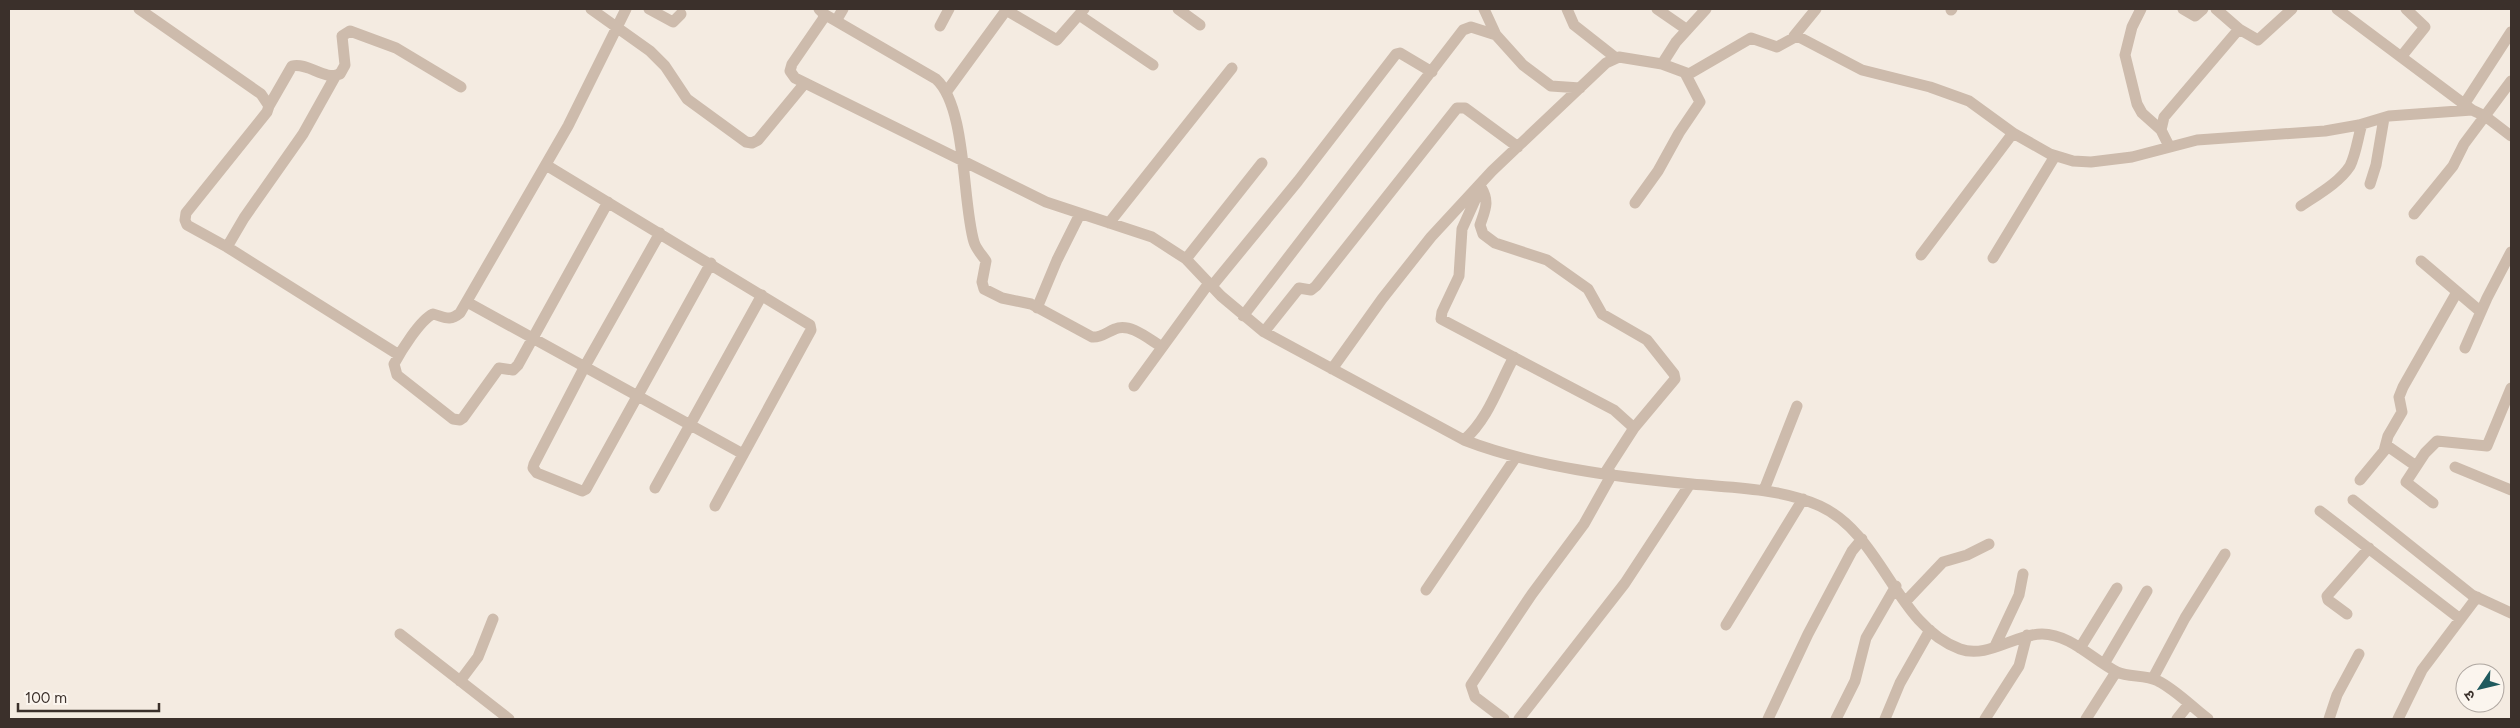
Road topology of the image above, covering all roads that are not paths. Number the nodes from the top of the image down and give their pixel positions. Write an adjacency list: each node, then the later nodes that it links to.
1 (139, 9): 47 (street)
2 (591, 9): 28 (street)
3 (626, 9): 28 (street)
4 (648, 9): 24 (street)
5 (843, 9): 25 (street)
6 (949, 9): 27 (street)
7 (1006, 9): 22 (street); 46 (street)
8 (1178, 9): 26 (street)
9 (1484, 9): 32 (street)
10 (1567, 9): 35 (street)
11 (1657, 9): 29 (street)
12 (1706, 9): 29 (street)
13 (1816, 9): 33 (street)
14 (2141, 9): 52 (street)
15 (2184, 9): 16 (street)
16 (2202, 9)
17 (2216, 9): 30 (street)
18 (2292, 9): 30 (street)
19 (2337, 9): 23 (street)
20 (2406, 9): 34 (street)
21 (822, 12): 25 (street); 43 (street)
22 (1081, 12): 37 (street)
23 (2351, 13): 34 (street)
24 (680, 14)
25 (836, 21): 46 (street)
26 (1200, 25)
27 (940, 26)
28 (616, 29): 43 (street); 60 (street)
29 (1686, 29): 36 (street)
30 (2239, 29): 52 (street)
31 (2511, 32): 48 (street)
32 (1496, 35): 39 (street); 45 (street)
33 (1794, 36): 40 (street); 53 (street)
34 (2401, 57): 48 (street)
35 (1616, 58): 36 (street); 45 (street)
36 (1662, 64): 40 (street)
37 (1153, 65)
38 (1232, 68): 68 (street)
39 (1432, 72): 77 (street); 83 (street)
40 (1685, 73): 64 (street)
41 (336, 75): 44 (street); 47 (street); 70 (street)
42 (2511, 81): 49 (street)
43 (805, 83): 58 (street)
44 (461, 87)
45 (1580, 88): 56 (street)
46 (947, 91): 58 (street)
47 (270, 106): 70 (street)
48 (2468, 106): 49 (street); 50 (street)
49 (2485, 116): 54 (street); 67 (street)
50 (2384, 118): 51 (street); 62 (street)
51 (2362, 124): 55 (street); 65 (street)
52 (2160, 130): 55 (street)
53 (2012, 133): 57 (street); 72 (street)
54 (2511, 136)
55 (2169, 146): 57 (street)
56 (1518, 147): 61 (street); 84 (street)
57 (2055, 156): 73 (street)
58 (963, 162): 66 (street); 81 (street)
59 (1262, 163): 74 (street)
60 (546, 165): 63 (street); 80 (street)
61 (1483, 183): 89 (street); 91 (street); 97 (street)
62 (2370, 184)
63 (608, 202): 69 (street); 85 (street)
64 (1634, 202)
65 (2301, 206)
66 (1080, 214): 68 (street); 81 (street)
67 (2414, 214)
68 (1109, 223): 74 (street)
69 (660, 233): 76 (street); 90 (street)
70 (227, 247): 88 (street)
71 (2511, 252): 82 (street)
72 (1921, 255)
73 (1992, 258)
74 (1186, 259): 77 (street)
75 (2421, 261): 78 (street)
76 (711, 264): 79 (street); 94 (street)
77 (1210, 284): 83 (street); 86 (street)
78 (2457, 292): 82 (street); 99 (street)
79 (762, 296): 96 (street); 100 (street)
80 (467, 302): 85 (street); 88 (street)
81 (1037, 308): 86 (street)
82 (2481, 312): 87 (street)
83 (1243, 316): 84 (street)
84 (1264, 332): 91 (street)
85 (531, 338): 88 (street); 90 (street)
86 (1162, 347): 92 (street)
87 (2465, 348)
88 (399, 355)
89 (1514, 358): 97 (street); 98 (street)
90 (585, 366): 94 (street); 94 (street)
91 (1332, 369): 98 (street)
92 (1134, 386)
93 (2511, 388): 102 (street)
94 (637, 396): 96 (street)
95 (1797, 406): 108 (street)
96 (690, 425): 100 (street); 107 (street)
97 (1634, 428): 104 (street)
98 (1464, 440): 101 (street)
99 (2386, 445): 102 (street); 105 (street)
100 (743, 454): 113 (street)
101 (1516, 456): 104 (street); 122 (street)
102 (2416, 466): 112 (street)
103 (2455, 467): 109 (street)
104 (1608, 474): 106 (street); 143 (street)
105 (2360, 480)
106 (1690, 484): 108 (street); 144 (street)
107 (655, 488)
108 (1764, 490): 110 (street)
109 (2511, 490)
110 (1803, 499): 115 (street); 130 (street)
111 (2353, 500): 124 (street)
112 (2433, 503)
113 (715, 506)
114 (2320, 511): 117 (street)
115 (1862, 539): 120 (street); 145 (street)
116 (1989, 544): 125 (street)
117 (2369, 548): 127 (street); 128 (street)
118 (2225, 554): 139 (street)
119 (2023, 574): 134 (street)
120 (1896, 586): 125 (street); 146 (street)
121 (2118, 588): 135 (street)
122 (1426, 590)
123 (2147, 590): 137 (street)
124 (2477, 598): 126 (street); 128 (street)
125 (1906, 601): 131 (street)
126 (2511, 613)
127 (2347, 614)
128 (2459, 618): 153 (street)
129 (493, 619): 140 (street)
130 (1726, 625)
131 (1930, 630): 134 (street); 147 (street)
132 (400, 634): 140 (street)
133 (2028, 636): 134 (street); 135 (street); 148 (street)
134 (1995, 646)
135 (2080, 648): 137 (street)
136 (2358, 654): 152 (street)
137 (2104, 664): 138 (street)
138 (2116, 672): 139 (street); 149 (street)
139 (2153, 678): 141 (street)
140 (460, 681): 142 (street)
141 (2189, 704): 150 (street); 151 (street)
142 (509, 719)
143 (1504, 719)
144 (1519, 719)
145 (1768, 719)
146 (1836, 719)
147 (1884, 719)
148 (1985, 719)
149 (2086, 719)
150 (2177, 719)
151 (2208, 719)
152 (2329, 719)
153 (2398, 719)

